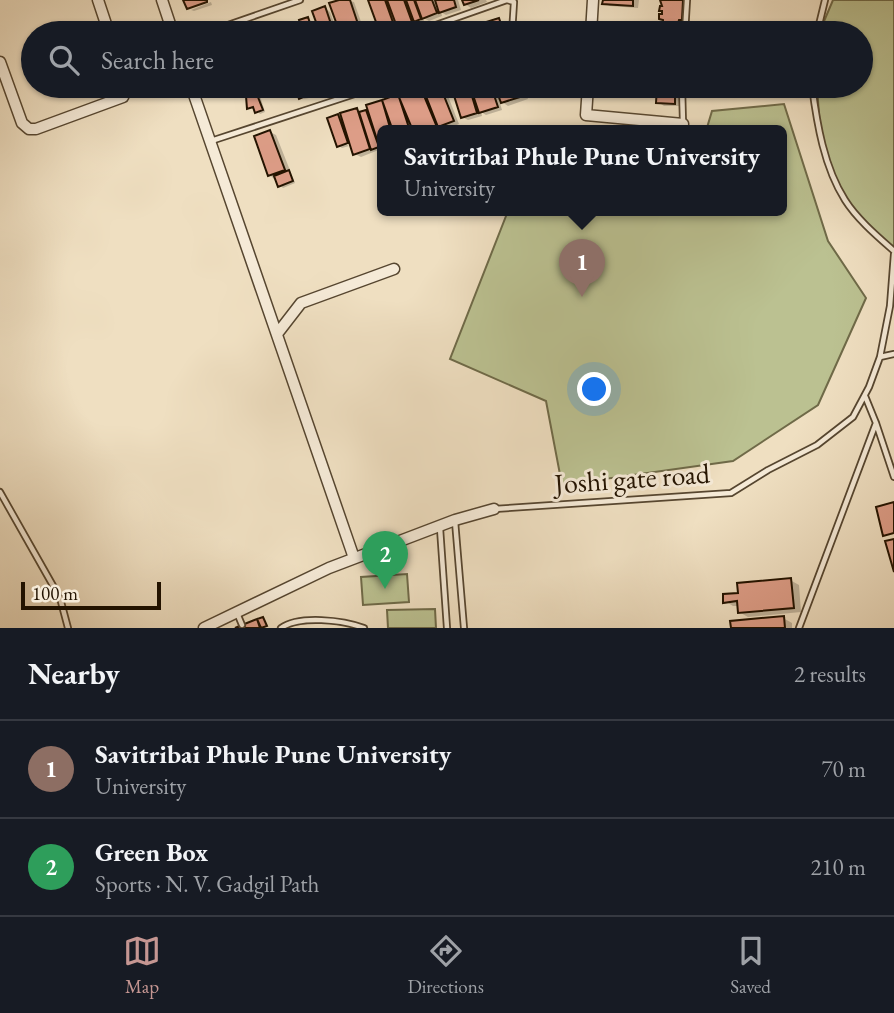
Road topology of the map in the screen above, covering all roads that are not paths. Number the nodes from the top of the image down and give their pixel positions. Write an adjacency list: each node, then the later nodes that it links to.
1 (98, 0): 7 (street)
2 (162, 0): 8 (street)
3 (300, 0): 9 (lane)
4 (593, 0): 12 (street)
5 (687, 0): 13 (lane)
6 (825, 0): 14 (lane)
7 (105, 21)
8 (169, 21)
9 (240, 21)
10 (447, 21): 11 (lane)
11 (513, 21)
12 (592, 21)
13 (686, 21)
14 (820, 21)
15 (0, 62): 16 (street)
16 (120, 98)
17 (195, 98): 23 (street)
18 (341, 98): 23 (lane)
19 (587, 98): 22 (street)
20 (682, 98): 22 (lane)
21 (814, 98): 24 (lane)
22 (683, 124)
23 (211, 141): 26 (street)
24 (894, 252): 28 (lane, Joshi gate road)
25 (394, 269): 26 (street)
26 (277, 334): 36 (street)
27 (894, 354): 28 (lane)
28 (880, 357): 29 (lane, Joshi gate road)
29 (864, 396): 30 (lane); 33 (lane, Joshi gate road)
30 (876, 423): 31 (lane); 45 (lane)
31 (894, 477)
32 (0, 492): 39 (lane)
33 (494, 509): 34 (street)
34 (455, 520): 35 (street); 44 (lane)
35 (440, 526): 36 (street); 43 (lane)
36 (354, 558): 37 (street)
37 (237, 613): 38 (lane); 40 (street)
38 (242, 625)
39 (68, 628)
40 (204, 628)
41 (281, 628): 42 (lane)
42 (364, 628)
43 (447, 628)
44 (464, 628)
45 (799, 628)

